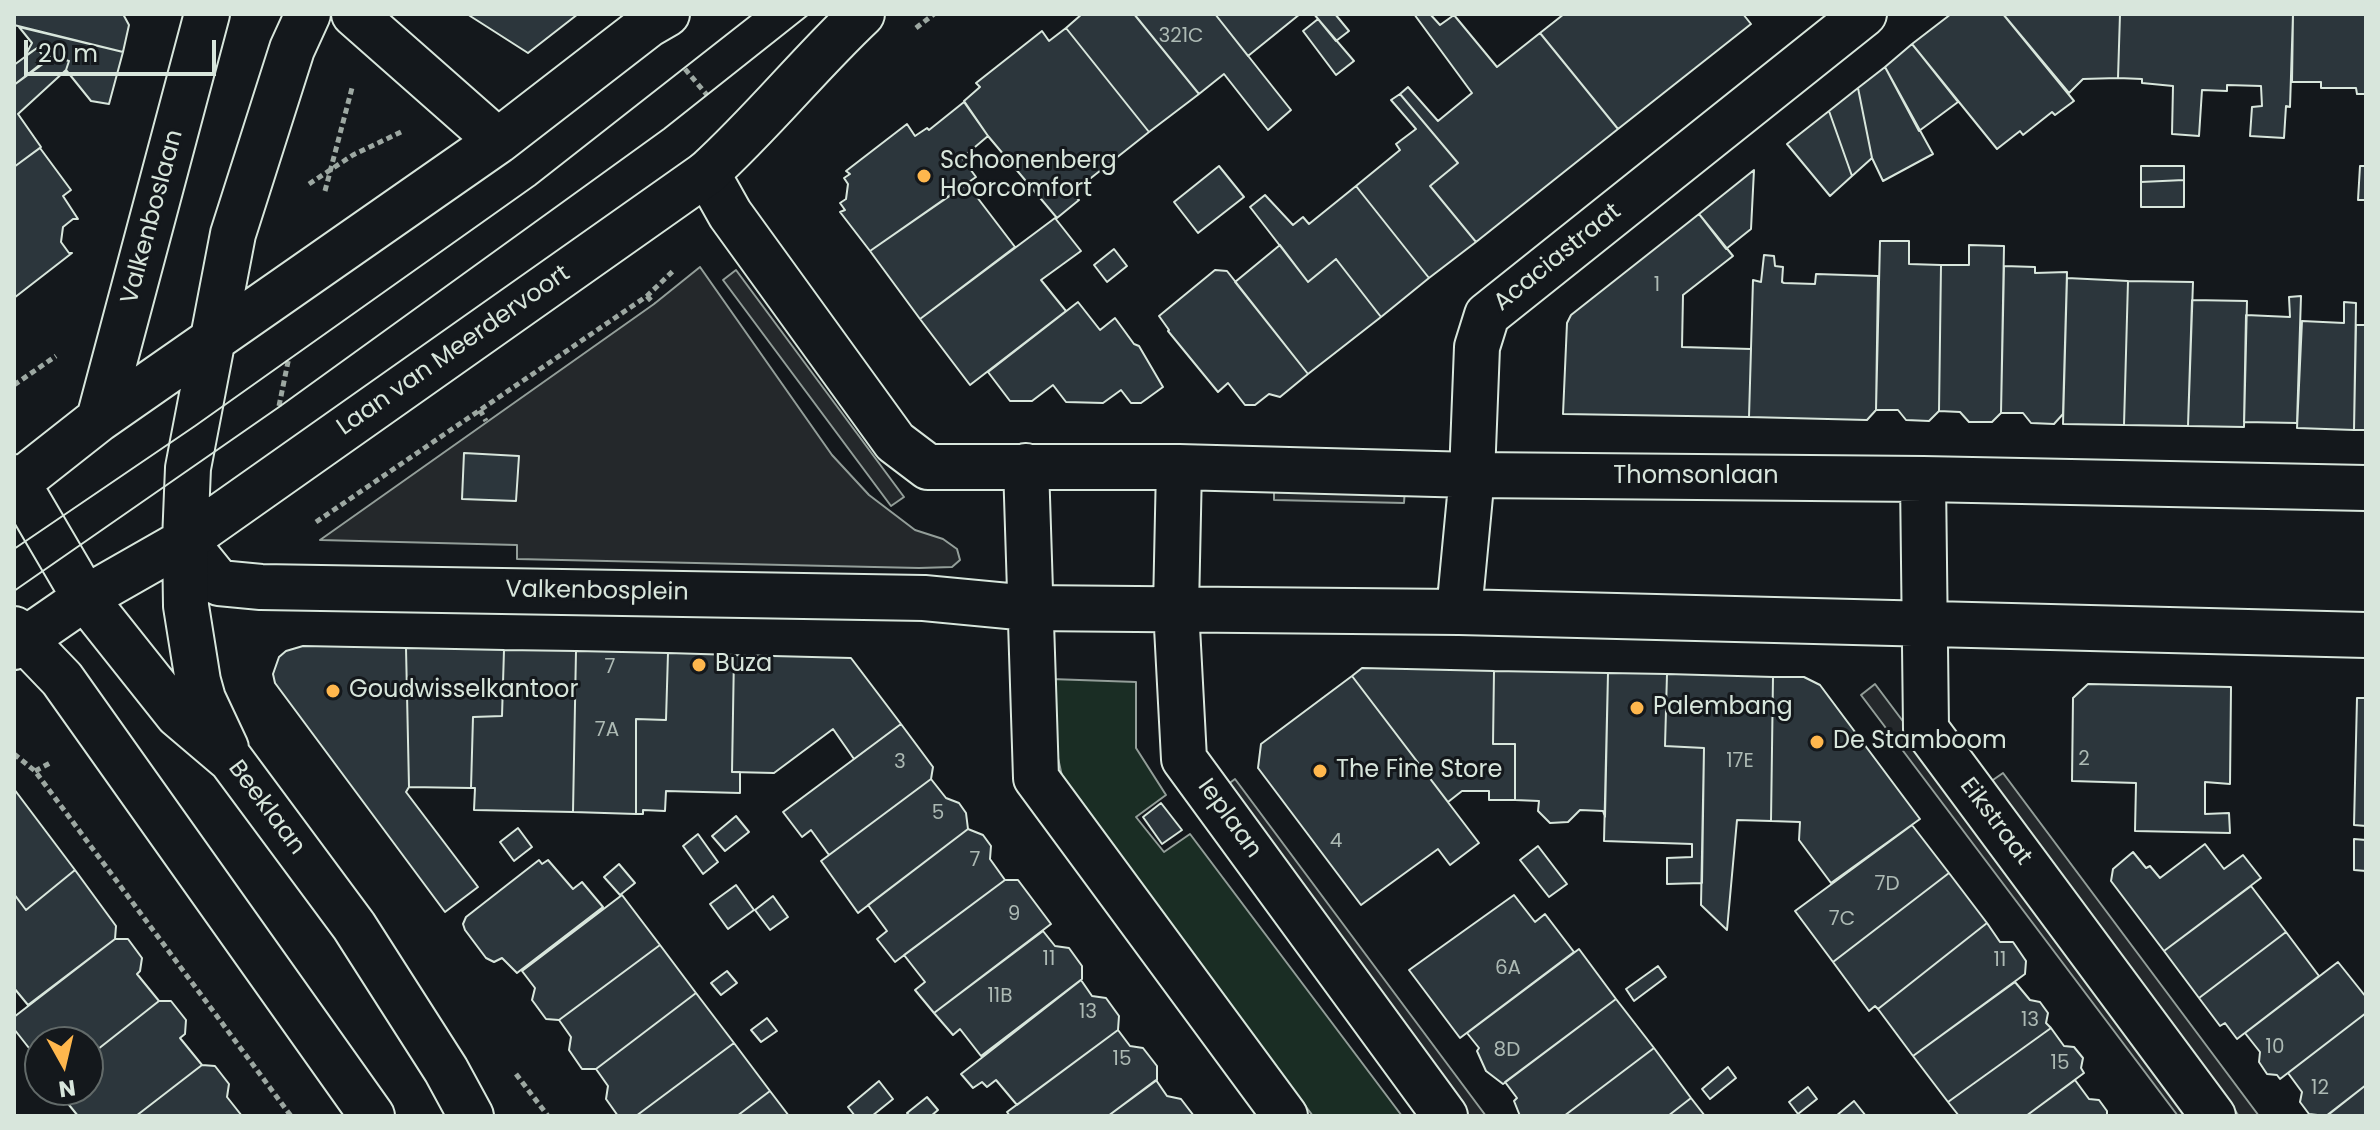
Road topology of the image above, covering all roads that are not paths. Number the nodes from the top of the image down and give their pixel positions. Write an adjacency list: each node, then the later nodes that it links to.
1 (207, 14): 10 (street, Valkenboslaan)
2 (308, 14): 9 (street)
3 (354, 14): 7 (street)
4 (667, 14): 7 (street)
5 (862, 14): 8 (street, Laan van Meerdervoort)
6 (1864, 14): 13 (street, Acaciastraat)
7 (498, 141): 9 (street)
8 (707, 173): 11 (street); 17 (street, Laan van Meerdervoort)
9 (213, 338): 10 (street); 17 (street)
10 (99, 419): 15 (street)
11 (1026, 466): 12 (street, Thomsonlaan); 19 (street)
12 (1179, 467): 13 (street, Thomsonlaan); 20 (street, Ieplaan)
13 (1472, 475): 14 (street, Thomsonlaan); 21 (street, Acaciastraat)
14 (1923, 479): 16 (street, Thomsonlaan); 22 (street, Eikstraat)
15 (15, 482): 18 (street, Beeklaan)
16 (2366, 488)
17 (185, 541): 18 (street, Laan van Meerdervoort); 19 (street, Valkenbosplein); 25 (street)
18 (85, 598): 24 (street, Laan van Meerdervoort); 25 (street, Beeklaan)
19 (1029, 608): 20 (street); 28 (street)
20 (1176, 608): 21 (street); 29 (street, Ieplaan)
21 (1459, 612): 22 (street)
22 (1925, 625): 23 (street); 30 (street, Eikstraat)
23 (2366, 635)
24 (18, 639): 26 (street)
25 (231, 760): 27 (street, Beeklaan)
26 (367, 1114)
27 (471, 1116)
28 (1285, 1116)
29 (1445, 1116)
30 (2213, 1116)

